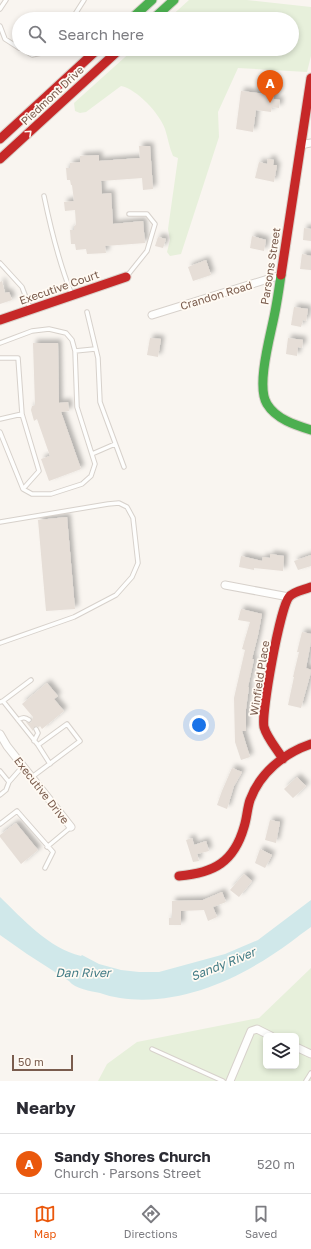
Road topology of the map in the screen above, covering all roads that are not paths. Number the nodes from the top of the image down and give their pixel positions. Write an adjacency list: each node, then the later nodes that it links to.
1 (6, 0): 5 (lane)
2 (84, 0): 6 (lane)
3 (152, 0): 7 (street)
4 (174, 0): 8 (street)
5 (0, 9)
6 (76, 12)
7 (139, 12)
8 (161, 12)
9 (0, 26): 10 (lane)
10 (12, 44)
11 (90, 56): 14 (street, Piedmont Drive)
12 (112, 56): 17 (street, Piedmont Drive, one-way to 12)
13 (311, 78): 16 (street, Parsons Street)
14 (0, 139)
15 (311, 143): 16 (street)
16 (300, 145): 21 (street, Parsons Street)
17 (0, 159)
18 (44, 196): 23 (lane)
19 (130, 214): 22 (lane)
20 (0, 263): 24 (lane)
21 (281, 275): 26 (street, Crandon Road); 34 (street, Parsons Street)
22 (126, 277): 23 (street, Executive Court)
23 (73, 296): 24 (street, Executive Court)
24 (31, 309): 27 (street, Executive Court)
25 (87, 312): 29 (lane)
26 (152, 315)
27 (0, 320)
28 (0, 344): 30 (lane)
29 (95, 349): 30 (lane); 36 (lane)
30 (74, 351): 37 (lane)
31 (0, 358): 32 (lane)
32 (22, 414): 33 (lane); 39 (lane)
33 (0, 419)
34 (311, 430)
35 (0, 432): 39 (lane)
36 (115, 444): 37 (lane); 38 (lane)
37 (92, 454): 39 (lane)
38 (124, 467)
39 (23, 489)
40 (0, 522): 44 (lane)
41 (225, 585): 43 (street)
42 (311, 587): 43 (street)
43 (289, 597): 54 (street, Winfield Place)
44 (0, 643)
45 (31, 680): 46 (lane)
46 (2, 702): 47 (lane)
47 (18, 720): 48 (lane); 51 (lane)
48 (29, 720)
49 (36, 729): 51 (lane)
50 (0, 734): 56 (street, Executive Drive)
51 (34, 741): 53 (lane)
52 (311, 744): 54 (street)
53 (38, 745): 55 (lane); 55 (lane)
54 (283, 759): 65 (street)
55 (50, 764): 58 (lane)
56 (23, 766): 58 (street, Executive Drive); 59 (lane)
57 (0, 771): 59 (lane)
58 (32, 777): 62 (street, Executive Drive)
59 (9, 782): 60 (lane)
60 (0, 795)
61 (0, 824): 63 (lane)
62 (71, 827): 63 (lane)
63 (47, 847): 64 (lane)
64 (46, 868)
65 (179, 876)
66 (265, 1033): 72 (street)
67 (299, 1048): 69 (street)
68 (152, 1050): 71 (lane)
69 (311, 1054)
70 (311, 1073): 73 (lane)
71 (223, 1081)
72 (230, 1081)
73 (306, 1081)

